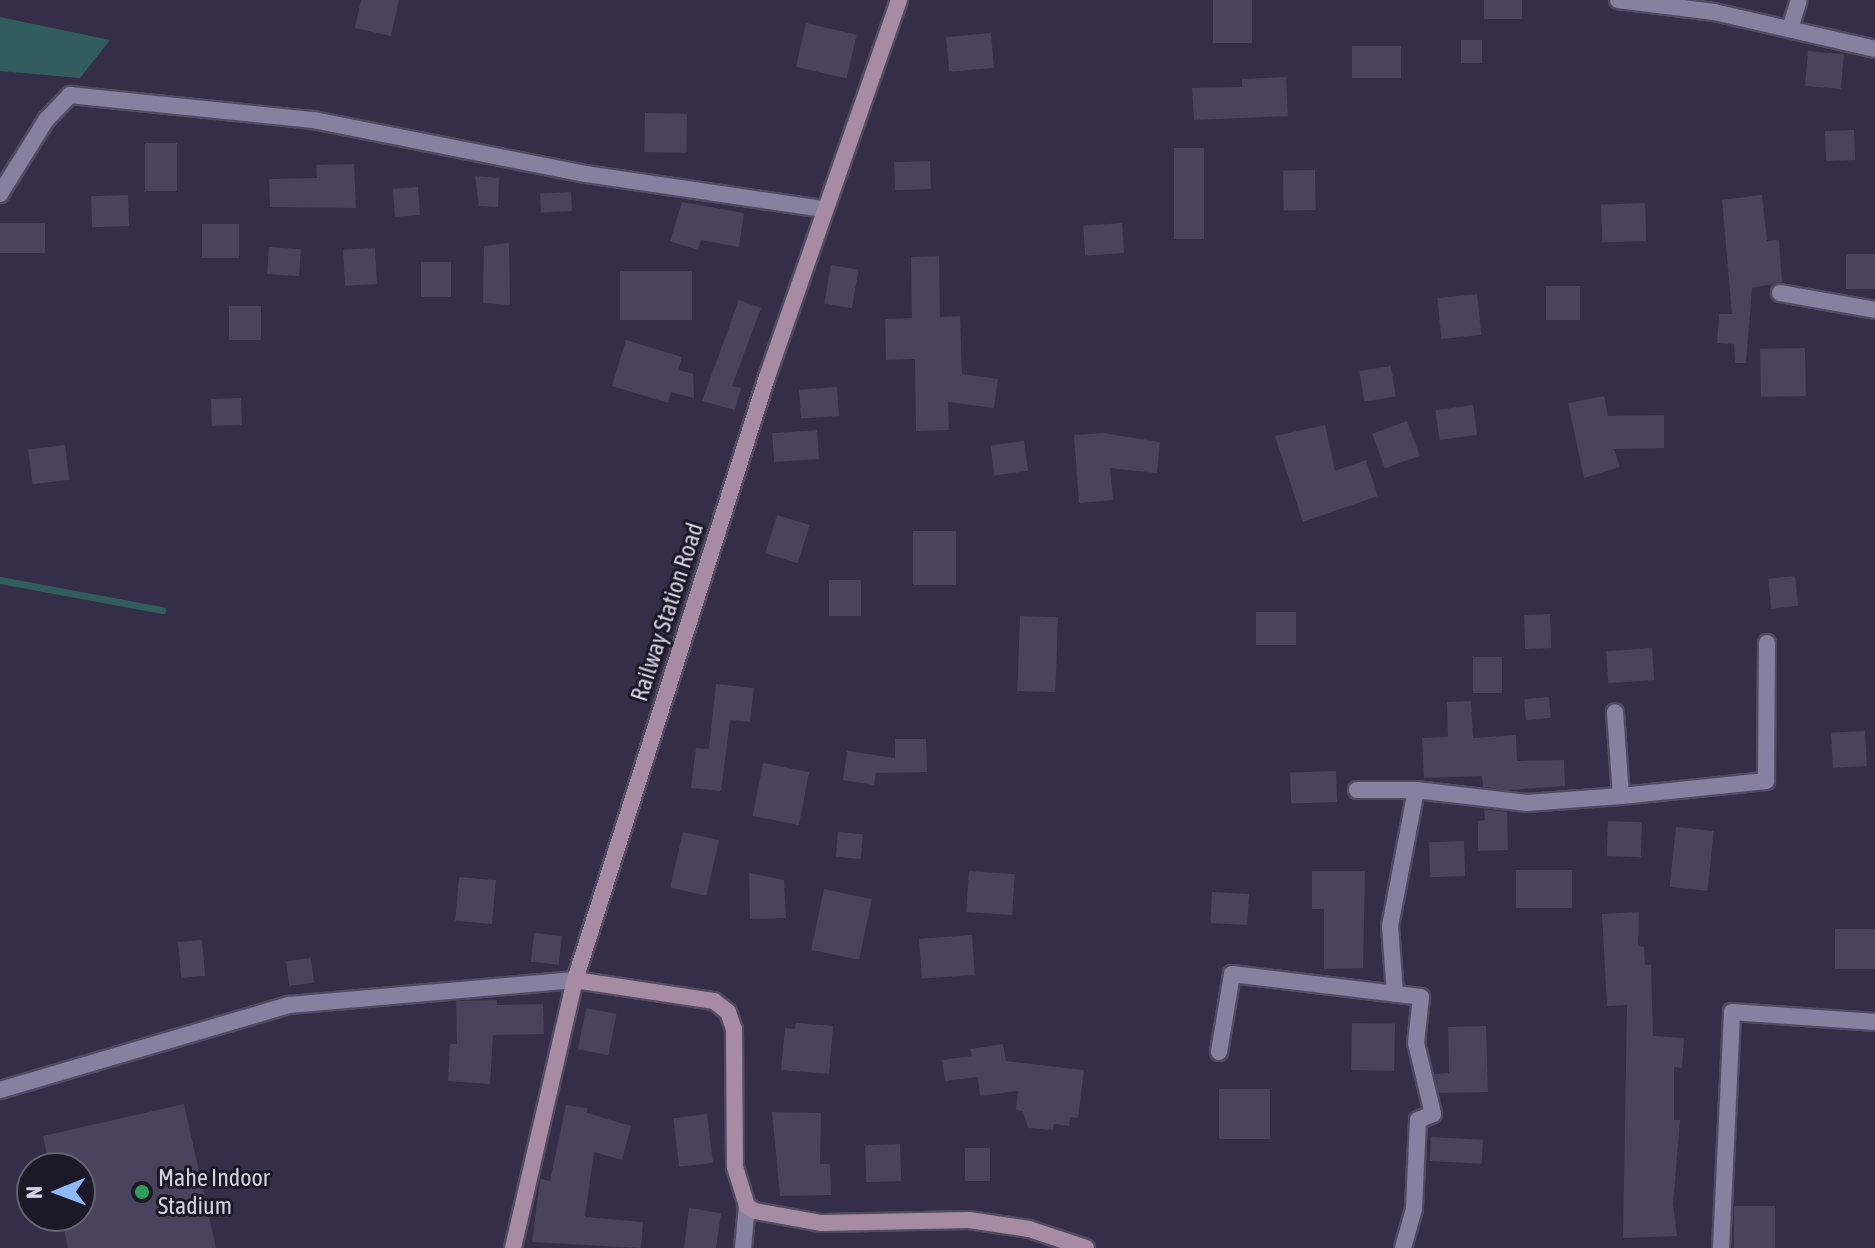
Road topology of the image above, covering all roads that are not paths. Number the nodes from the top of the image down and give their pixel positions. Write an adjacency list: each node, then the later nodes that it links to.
1 (899, 0): 7 (street, Railway Station Road)
2 (1618, 0): 4 (street)
3 (1799, 0): 4 (street)
4 (1790, 29): 5 (street)
5 (1875, 49)
6 (0, 194): 7 (street)
7 (824, 209): 15 (street, Railway Station Road)
8 (1780, 293): 9 (street)
9 (1875, 310)
10 (1767, 643): 14 (street)
11 (1615, 712): 14 (street)
12 (1357, 790): 13 (street)
13 (1416, 790): 14 (street); 16 (street)
14 (1621, 796)
15 (575, 980): 19 (street); 20 (street); 21 (street, Railway Station Road)
16 (1395, 994): 18 (street); 24 (street)
17 (1875, 1022): 25 (street)
18 (1219, 1052)
19 (0, 1090)
20 (747, 1206): 22 (street); 23 (street)
21 (513, 1248)
22 (743, 1248)
23 (1086, 1248)
24 (1403, 1248)
25 (1721, 1248)

